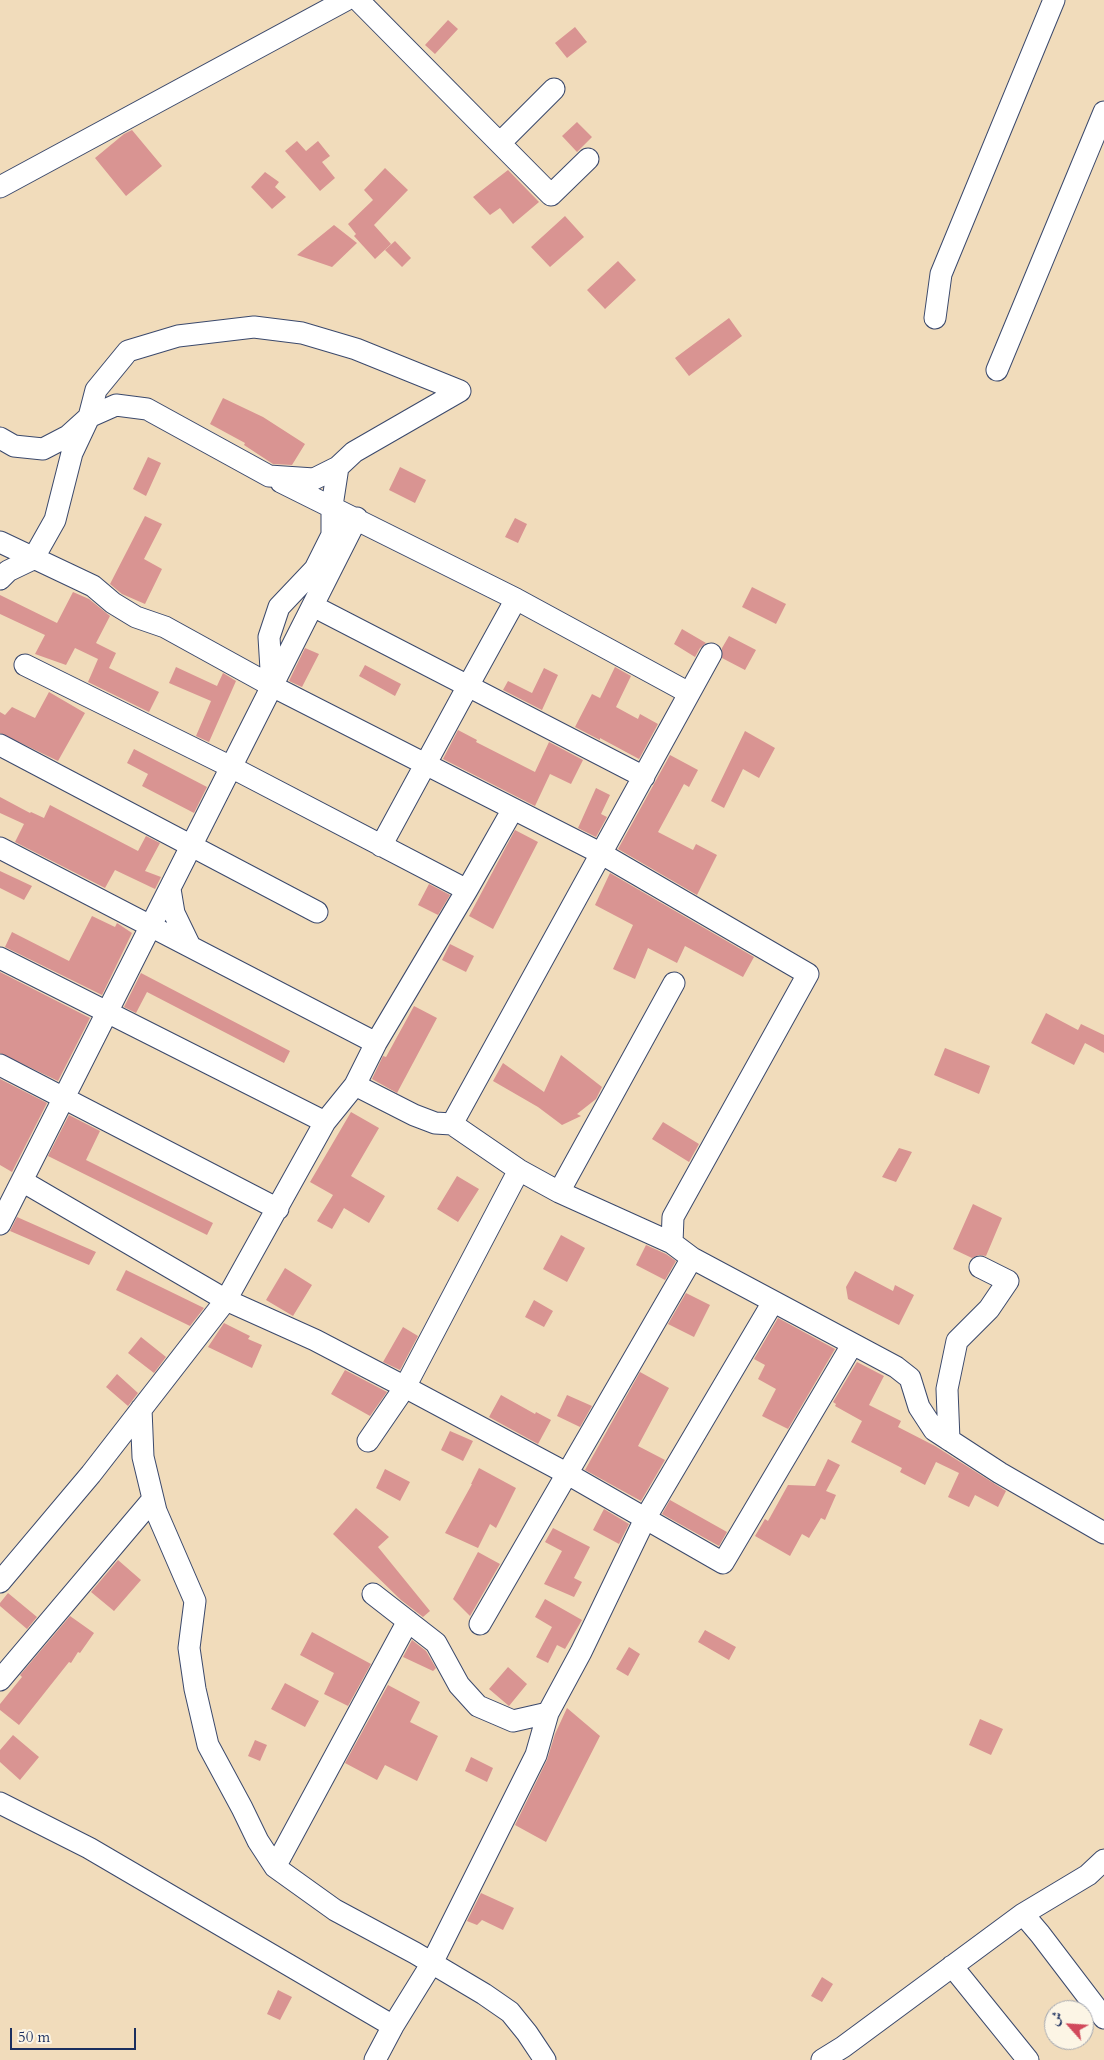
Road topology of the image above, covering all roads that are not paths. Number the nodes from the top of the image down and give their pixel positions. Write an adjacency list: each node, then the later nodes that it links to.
1 (346, 0): 8 (street)
2 (358, 0): 6 (street)
3 (1054, 0): 9 (street)
4 (554, 89): 6 (street)
5 (1104, 112): 10 (street)
6 (500, 143): 7 (street)
7 (588, 159)
8 (0, 186)
9 (935, 318)
10 (997, 370)
11 (89, 417): 12 (street); 13 (street); 14 (street); 18 (street)
12 (5, 447)
13 (338, 467): 14 (street); 15 (street)
14 (269, 476): 15 (street)
15 (332, 506): 16 (street); 24 (street)
16 (357, 518): 20 (street); 21 (street)
17 (0, 542): 18 (street)
18 (33, 559): 19 (street); 24 (street)
19 (0, 579)
20 (516, 599): 25 (street); 26 (street)
21 (313, 606): 24 (street); 25 (street)
22 (711, 654): 26 (street)
23 (25, 665): 29 (street)
24 (272, 686): 28 (street); 29 (street)
25 (468, 686): 28 (street); 30 (street)
26 (689, 693): 30 (street)
27 (0, 744): 32 (street)
28 (425, 764): 31 (street); 33 (street)
29 (231, 767): 32 (street); 33 (street)
30 (644, 777): 35 (street)
31 (513, 809): 35 (street); 37 (street)
32 (192, 846): 36 (street); 38 (street)
33 (381, 846): 37 (street)
34 (0, 848): 39 (street)
35 (602, 854): 49 (street); 55 (street)
36 (170, 889): 39 (street); 40 (street)
37 (467, 890): 44 (street)
38 (317, 912)
39 (151, 925): 40 (street); 43 (street)
40 (189, 944): 44 (street)
41 (0, 958): 43 (street)
42 (674, 983): 52 (street)
43 (107, 1013): 47 (street); 48 (street)
44 (376, 1042): 46 (street)
45 (0, 1065): 47 (street)
46 (354, 1085): 48 (street); 49 (street)
47 (64, 1098): 51 (street); 53 (street)
48 (325, 1122): 53 (street)
49 (452, 1124): 50 (street)
50 (519, 1170): 52 (street); 61 (street)
51 (22, 1181): 54 (street); 58 (street)
52 (559, 1192): 55 (street)
53 (278, 1209): 58 (street)
54 (0, 1224)
55 (672, 1243): 56 (street)
56 (692, 1258): 59 (street); 65 (street)
57 (980, 1267): 63 (street)
58 (226, 1300): 61 (street); 62 (street)
59 (773, 1302): 60 (street); 67 (street)
60 (852, 1345): 63 (street); 67 (street)
61 (405, 1387): 64 (street); 65 (street)
62 (140, 1409): 66 (street); 69 (street)
63 (949, 1440): 68 (street)
64 (368, 1441)
65 (566, 1473): 67 (street); 72 (street)
66 (153, 1499): 73 (street); 77 (street)
67 (646, 1517): 74 (street)
68 (1104, 1533)
69 (0, 1582)
70 (373, 1594): 71 (street)
71 (408, 1621): 74 (street); 77 (street)
72 (480, 1624)
73 (0, 1680)
74 (548, 1713): 79 (street)
75 (0, 1804): 82 (street)
76 (1104, 1860): 78 (street)
77 (274, 1867): 79 (street)
78 (1023, 1914): 80 (street); 81 (street)
79 (432, 1963): 82 (street); 84 (street)
80 (952, 1966): 85 (street); 86 (street)
81 (1104, 2018)
82 (393, 2026): 83 (street)
83 (375, 2060)
84 (545, 2060)
85 (822, 2060)
86 (1028, 2060)

